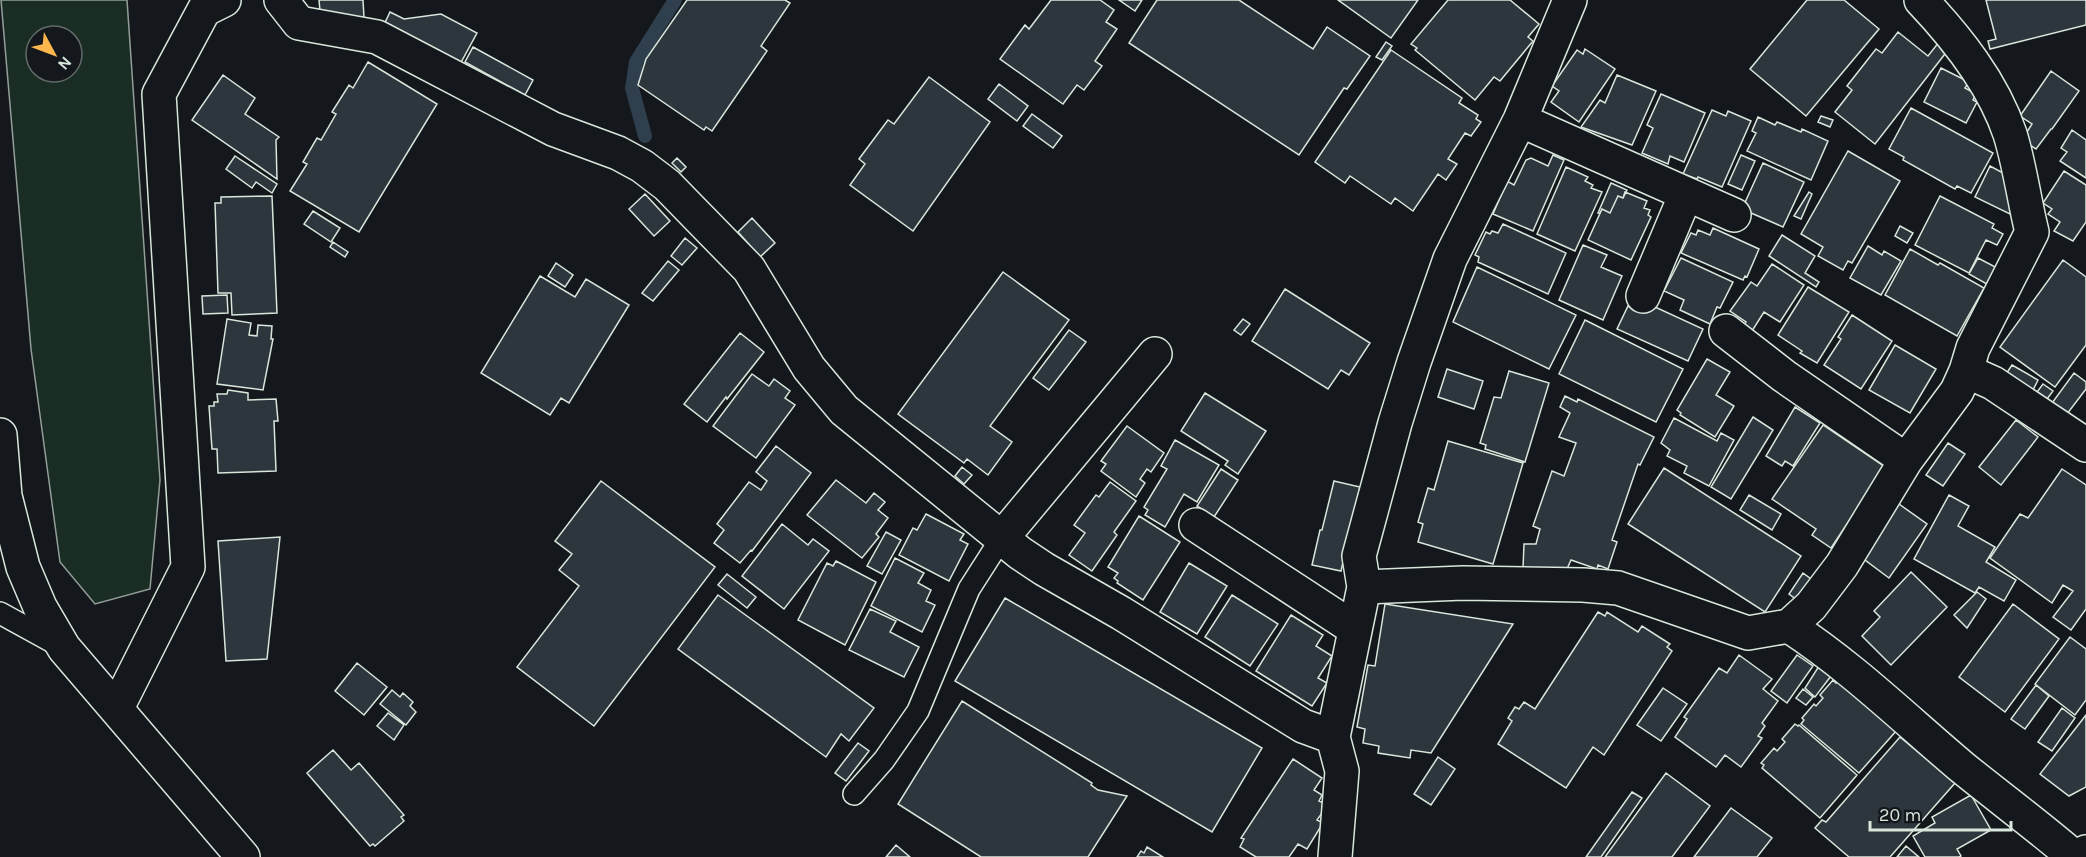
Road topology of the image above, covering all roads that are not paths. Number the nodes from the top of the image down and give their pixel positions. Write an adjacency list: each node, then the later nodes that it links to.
1 (224, 0): 22 (street)
2 (281, 0): 16 (street)
3 (1921, 0): 11 (street)
4 (1561, 4): 5 (street)
5 (1520, 120): 6 (street); 17 (street)
6 (1686, 194): 7 (street); 8 (street)
7 (1734, 215)
8 (1643, 296)
9 (1726, 331): 14 (street)
10 (1155, 354): 16 (street)
11 (1966, 371): 13 (street); 14 (street)
12 (0, 435): 21 (street)
13 (2086, 445)
14 (1906, 460): 19 (street)
15 (1196, 525): 20 (street)
16 (1001, 539): 23 (street); 24 (lane)
17 (1364, 586): 19 (street); 20 (street)
18 (0, 613): 21 (lane)
19 (1789, 626): 28 (street)
20 (1355, 628): 23 (street)
21 (64, 648): 22 (street)
22 (117, 708): 26 (street)
23 (1333, 737): 27 (street)
24 (854, 794)
25 (2086, 852): 28 (street)
26 (243, 857)
27 (1335, 857)
28 (2075, 857)

